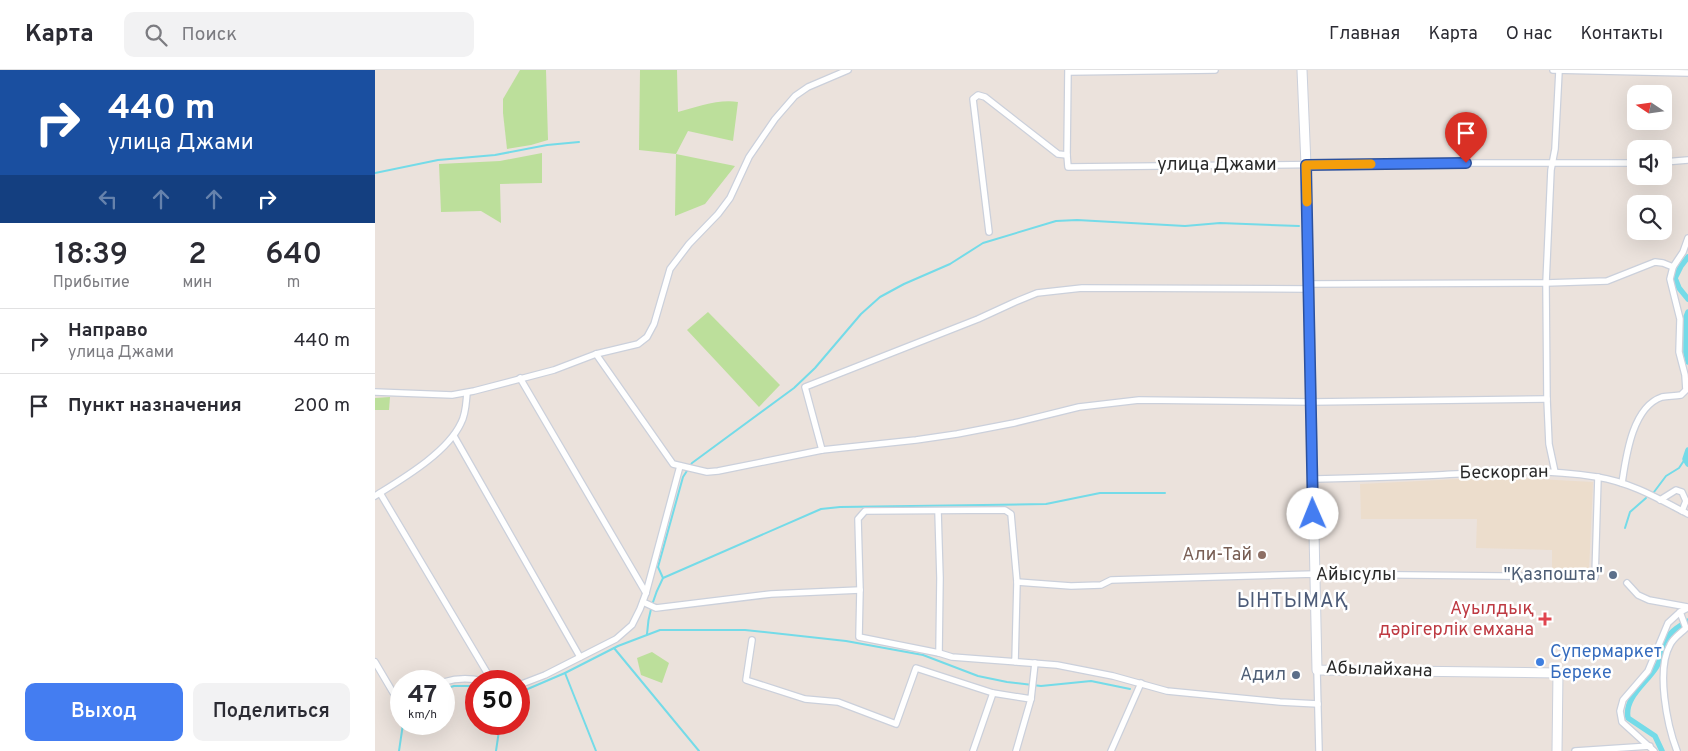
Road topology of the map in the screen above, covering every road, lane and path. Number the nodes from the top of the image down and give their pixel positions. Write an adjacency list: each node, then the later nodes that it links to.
1 (848, 70): 18 (street)
2 (1215, 70): 5 (street)
3 (1302, 70): 12 (main road, Абылайхана)
4 (1556, 70): 6 (street); 10 (street)
5 (1069, 71): 7 (street)
6 (1688, 72)
7 (1067, 155): 12 (street, улица Джами); 13 (street)
8 (1688, 160): 9 (street)
9 (1672, 161)
10 (1552, 164): 11 (street, улица Джами); 12 (street, улица Джами); 16 (street)
11 (1627, 164)
12 (1306, 165): 17 (main road, Абылайхана)
13 (989, 232)
14 (1688, 238): 15 (street)
15 (1673, 267): 16 (street); 30 (street)
16 (1546, 283): 17 (street); 22 (street)
17 (1309, 286): 23 (main road, Абылайхана); 25 (street)
18 (597, 354): 19 (street); 26 (street)
19 (520, 378): 21 (street); 39 (street)
20 (375, 392): 21 (street)
21 (467, 392): 24 (street)
22 (1547, 399): 23 (street); 27 (street)
23 (1311, 402): 25 (street); 29 (main road, Абылайхана)
24 (454, 436): 31 (street); 45 (street)
25 (821, 450): 26 (street)
26 (680, 466): 39 (street)
27 (1555, 472): 28 (street, Бескорган); 29 (street, Бескорган)
28 (1598, 477): 30 (street, Бескорган); 35 (street, Айысулы)
29 (1313, 479): 35 (main road, Абылайхана)
30 (1622, 483): 32 (street, Бескорган)
31 (377, 494): 49 (street)
32 (1660, 500): 34 (street, Бескорган); 34 (street)
33 (938, 511): 36 (street); 38 (street); 44 (street)
34 (1685, 512)
35 (1315, 574): 36 (street, Айысулы); 50 (main road, Абылайхана)
36 (1017, 582): 47 (street)
37 (1627, 583): 41 (street)
38 (860, 590): 40 (street); 44 (street)
39 (646, 593): 40 (street)
40 (643, 602): 45 (street)
41 (1688, 607): 42 (street)
42 (1680, 612): 57 (street); 64 (street)
43 (752, 640): 54 (street)
44 (939, 653): 47 (street)
45 (580, 656): 51 (street)
46 (375, 662): 53 (street)
47 (1015, 662): 48 (street)
48 (1035, 663): 52 (street); 55 (street)
49 (485, 670)
50 (1317, 670): 56 (street); 62 (main road, Абылайхана)
51 (530, 681)
52 (1141, 683): 56 (street); 60 (street)
53 (390, 687)
54 (993, 693): 55 (street); 58 (street)
55 (1031, 700): 59 (street)
56 (1318, 704): 61 (street)
57 (1652, 749): 63 (street)
58 (973, 751)
59 (1016, 751)
60 (1111, 751)
61 (1319, 751)
62 (1557, 751)
63 (1575, 751)
64 (1677, 751)

